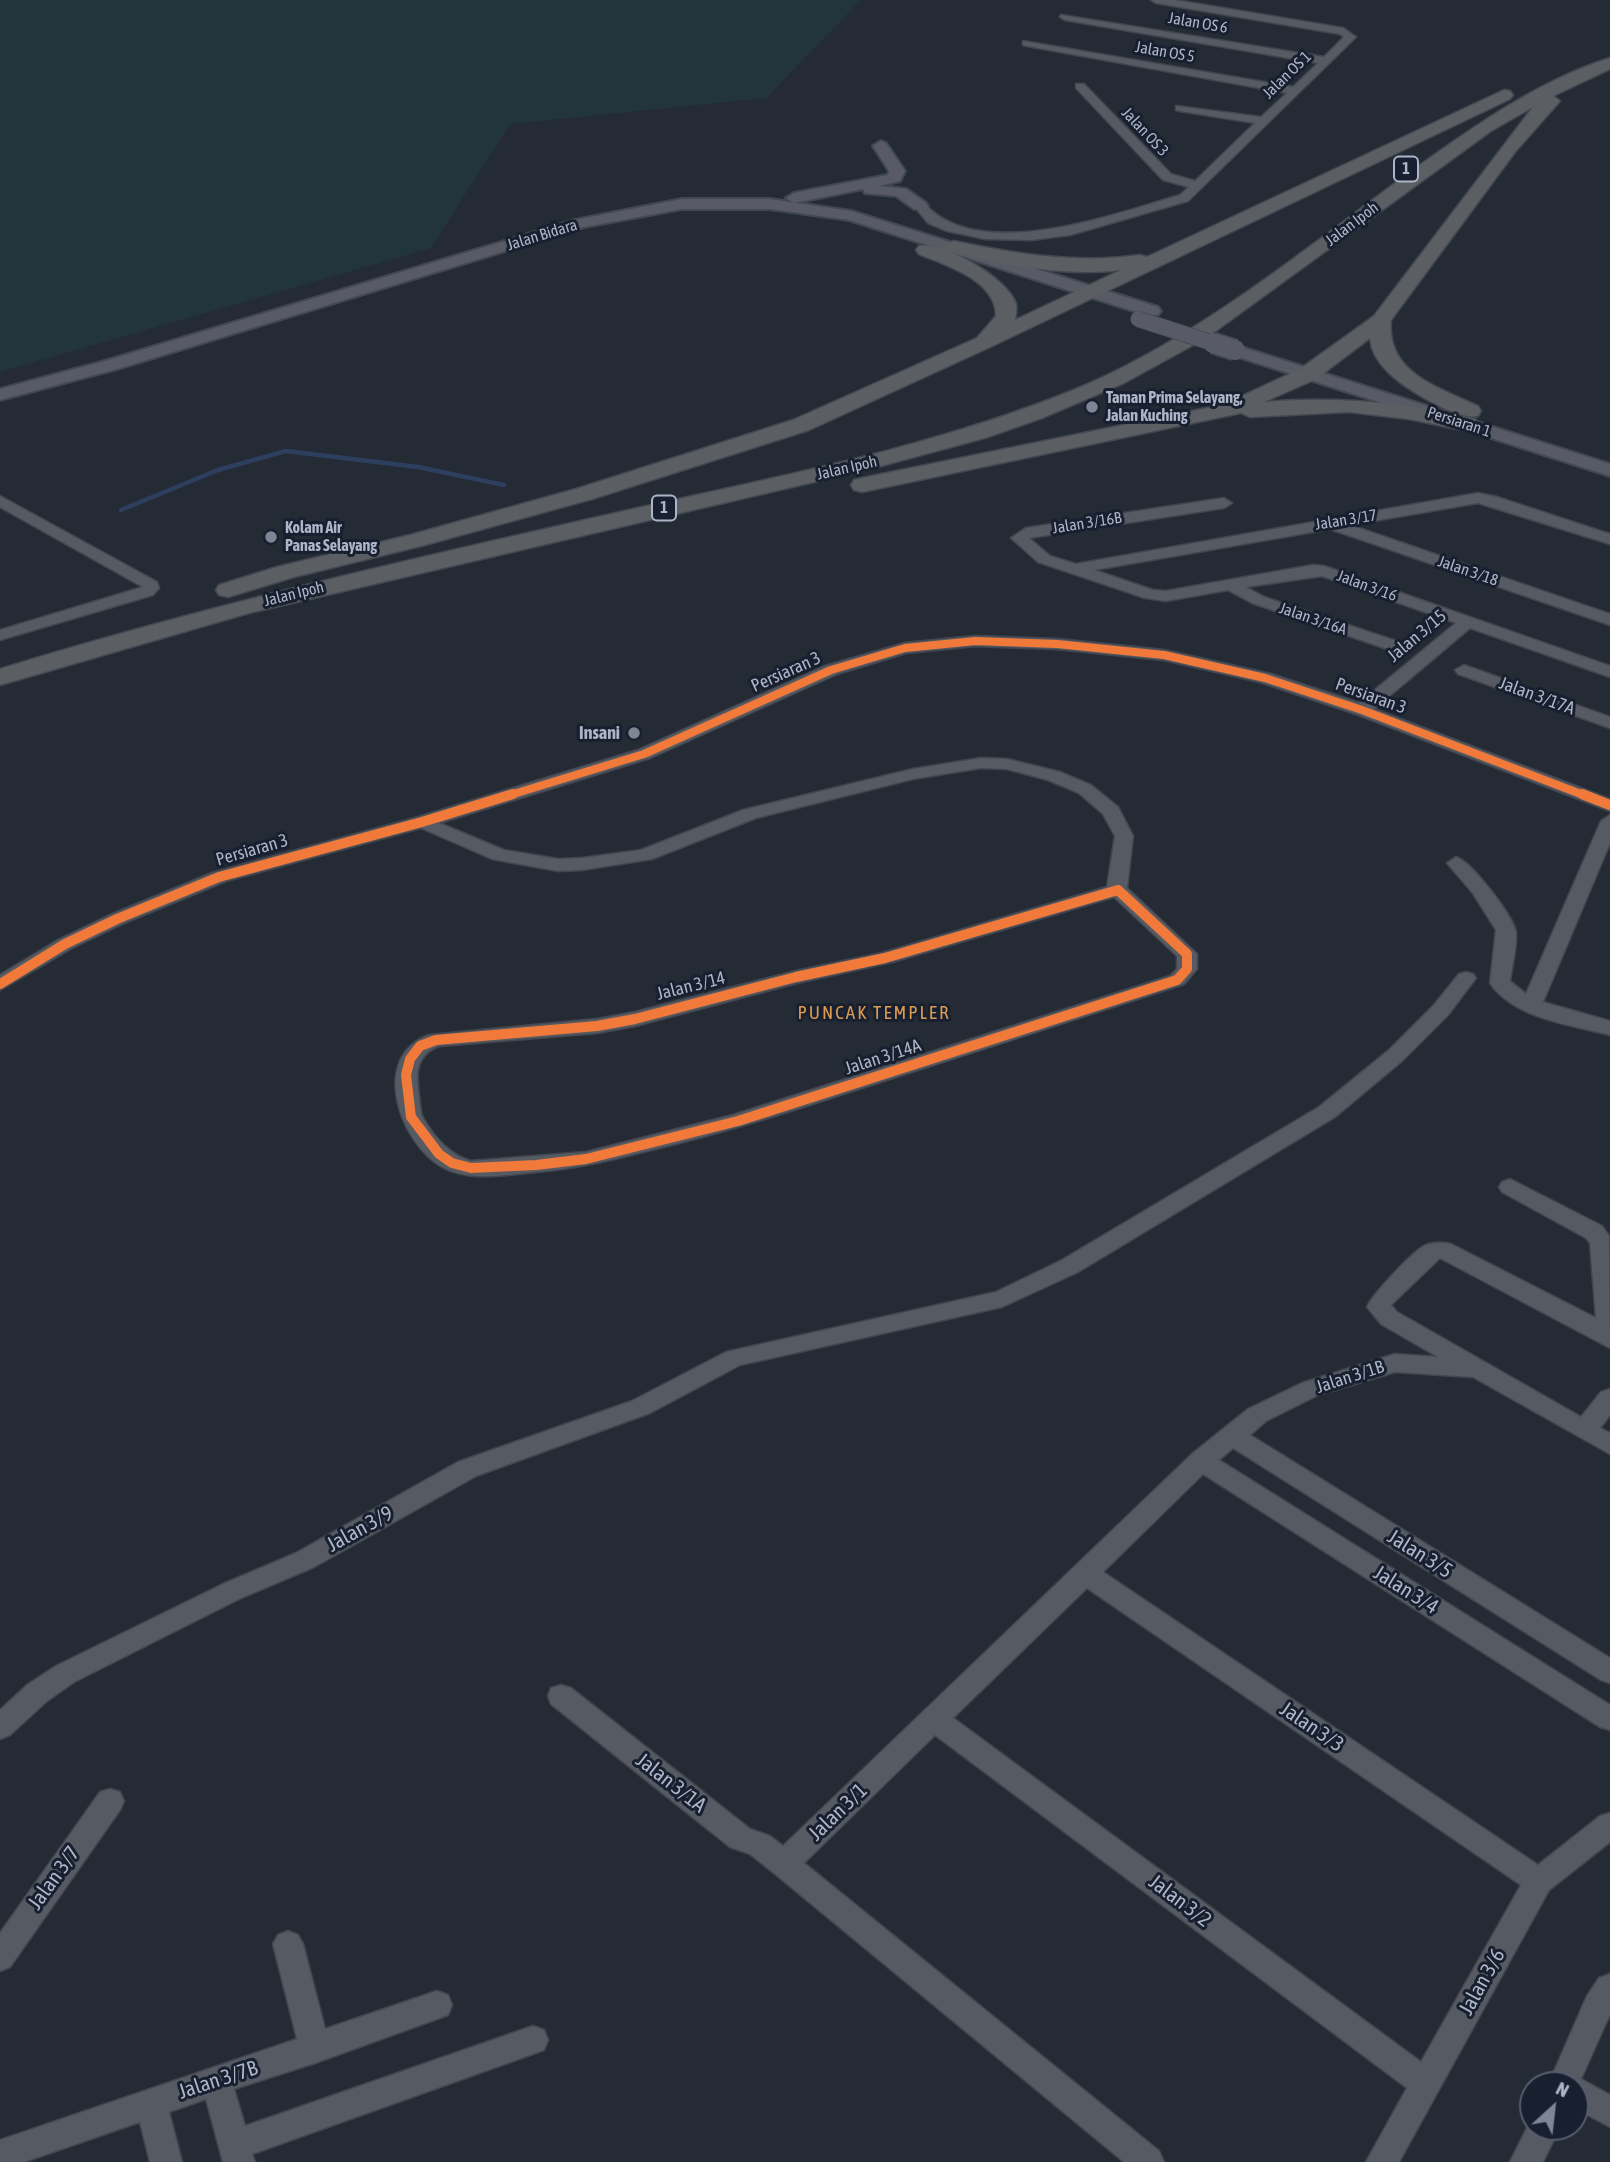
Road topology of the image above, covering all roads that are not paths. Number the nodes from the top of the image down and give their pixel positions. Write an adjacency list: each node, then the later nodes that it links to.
1 (1156, 0): 5 (street, Jalan OS 1)
2 (1065, 17): 5 (street, Jalan OS 6)
3 (1027, 43): 9 (street, Jalan OS 5)
4 (1610, 49): 18 (highway); 39 (highway, Jalan Ipoh / 1)
5 (1326, 61): 9 (street, Jalan OS 1)
6 (1610, 63): 7 (highway, Jalan Ipoh / 1)
7 (1576, 79): 22 (highway); 45 (highway, Jalan Ipoh / 1)
8 (1080, 86): 13 (street, Jalan OS 3)
9 (1296, 91): 11 (street, Jalan OS 1)
10 (1180, 108): 11 (street)
11 (1264, 121): 13 (street, Jalan OS 1)
12 (881, 146): 14 (main road)
13 (1196, 185): 15 (street, Jalan OS 1)
14 (860, 186): 15 (main road); 16 (main road)
15 (920, 205): 17 (main road)
16 (581, 223): 17 (main road, Jalan Bidara); 26 (main road, Jalan Bidara)
17 (905, 231): 19 (main road, Jalan Bidara)
18 (1212, 236): 19 (highway); 21 (highway)
19 (954, 247): 21 (main road, Jalan Bidara)
20 (926, 250): 21 (main road, Jalan Bidara); 23 (highway); 27 (main road, Jalan Bidara)
21 (1083, 296): 23 (highway); 24 (main road, bridge)
22 (1381, 320): 25 (highway); 29 (highway)
23 (981, 344): 39 (highway)
24 (1241, 346): 25 (main road)
25 (1315, 369): 28 (highway); 29 (main road, Persiaran 1)
26 (0, 395)
27 (0, 406)
28 (1214, 413): 29 (highway); 45 (highway)
29 (1469, 418): 30 (main road, Persiaran 1); 31 (main road, Persiaran 1)
30 (1610, 458)
31 (1610, 470)
32 (0, 501): 42 (street)
33 (1224, 503): 36 (street, Jalan 3/16B)
34 (1327, 523): 35 (street, Jalan 3/17); 36 (street, Jalan 3/17); 40 (street, Jalan 3/18)
35 (1610, 539)
36 (1077, 568): 37 (street, Jalan 3/16)
37 (1229, 584): 41 (street, Jalan 3/16); 44 (street, Jalan 3/16A)
38 (0, 616): 42 (street)
39 (148, 620): 46 (highway, Jalan Ipoh / 1)
40 (1610, 620)
41 (1467, 622): 48 (street, Jalan 3/16); 50 (street, Jalan 3/15)
42 (22, 629): 43 (street)
43 (0, 635)
44 (1399, 648)
45 (77, 652): 49 (highway, Jalan Ipoh / 1)
46 (0, 664)
47 (1464, 670): 51 (street, Jalan 3/17A)
48 (1610, 672)
49 (0, 677)
50 (1362, 710): 52 (street, Persiaran 3); 54 (street, Persiaran 3)
51 (1610, 723)
52 (1610, 806)
53 (1610, 821): 59 (street)
54 (422, 822): 56 (street); 58 (street, Persiaran 3)
55 (1456, 863): 59 (street)
56 (1118, 890): 61 (street, Jalan 3/14A); 61 (street, Jalan 3/14)
57 (1466, 978): 75 (street, Jalan 3/9)
58 (0, 984)
59 (1532, 1004): 60 (street)
60 (1610, 1028)
61 (471, 1168)
62 (1510, 1187): 63 (street)
63 (1609, 1336): 64 (street)
64 (1480, 1369): 66 (street); 67 (street, Jalan 3/1B)
65 (1610, 1398): 66 (street)
66 (1585, 1430): 68 (street)
67 (1231, 1435): 69 (street, Jalan 3/1); 71 (street, Jalan 3/5)
68 (1610, 1445)
69 (1201, 1461): 70 (street, Jalan 3/1); 73 (street, Jalan 3/4)
70 (1085, 1573): 74 (street, Jalan 3/1); 79 (street, Jalan 3/3)
71 (1610, 1672)
72 (561, 1696): 78 (street, Jalan 3/1A)
73 (1606, 1710)
74 (934, 1719): 78 (street, Jalan 3/1); 88 (street, Jalan 3/2)
75 (0, 1727)
76 (110, 1801): 81 (street, Jalan 3/7)
77 (1610, 1825): 79 (street, Jalan 3/6)
78 (784, 1864): 97 (street)
79 (1539, 1881): 88 (street, Jalan 3/6)
80 (288, 1944): 85 (street)
81 (0, 1957)
82 (1610, 1988): 86 (street)
83 (437, 2005): 85 (street, Jalan 3/7B)
84 (533, 2040): 93 (street)
85 (315, 2049): 87 (street, Jalan 3/7B)
86 (1573, 2071)
87 (216, 2080): 90 (street, Jalan 3/7B); 93 (street)
88 (1425, 2083): 98 (street, Jalan 3/6)
89 (1589, 2099): 91 (street)
90 (151, 2102): 94 (street, Jalan 3/7B); 96 (street)
91 (1610, 2112)
92 (1537, 2141): 99 (street)
93 (237, 2154)
94 (0, 2155): 95 (street)
95 (1, 2162)
96 (166, 2162)
97 (1148, 2162)
98 (1382, 2162)
99 (1526, 2162)

